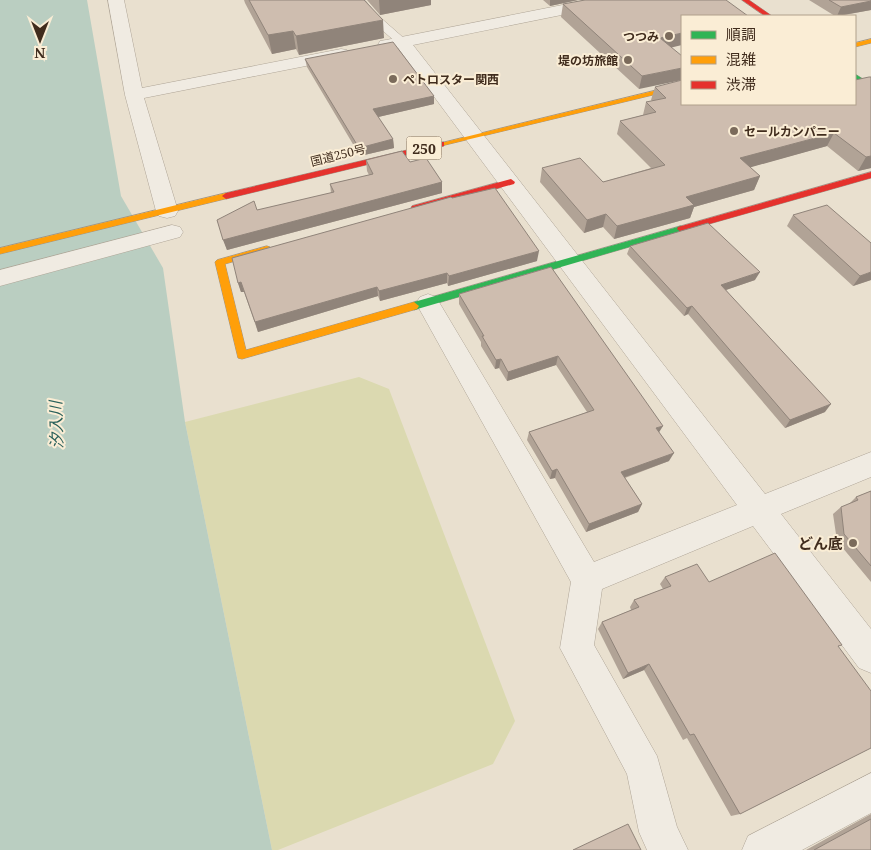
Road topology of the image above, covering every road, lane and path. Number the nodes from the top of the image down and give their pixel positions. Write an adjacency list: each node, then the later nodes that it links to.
1 (116, 0): 14 (street)
2 (360, 0): 7 (lane)
3 (611, 0): 7 (street)
4 (745, 0): 5 (main road)
5 (767, 15)
6 (871, 41): 8 (main road)
7 (402, 42): 9 (street); 15 (street)
8 (856, 45)
9 (374, 47)
10 (354, 51): 14 (street)
11 (856, 77): 13 (main road)
12 (681, 86): 15 (main road, 国道250号 / 250)
13 (871, 87)
14 (134, 95): 19 (street)
15 (476, 135): 17 (street); 19 (main road, 国道250号 / 250)
16 (871, 175): 23 (main road)
17 (511, 182): 18 (main road); 23 (street)
18 (408, 210)
19 (167, 211): 22 (main road, 国道250号 / 250)
20 (172, 232): 24 (street)
21 (276, 246): 25 (main road)
22 (0, 251)
23 (572, 262): 25 (main road); 27 (street)
24 (0, 278)
25 (428, 303): 28 (street)
26 (871, 464): 27 (street)
27 (760, 510): 28 (street); 29 (street)
28 (587, 580): 31 (street)
29 (871, 656)
30 (871, 792): 32 (street)
31 (668, 850)
32 (762, 850)

